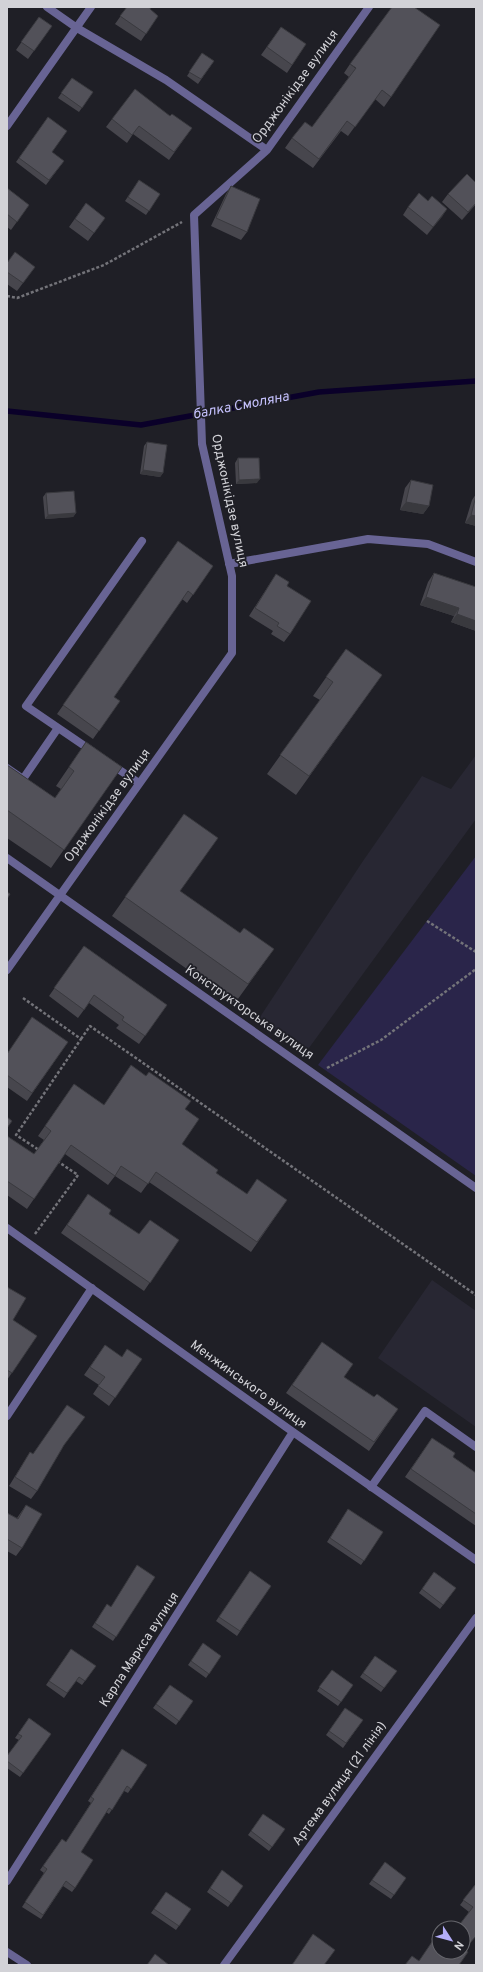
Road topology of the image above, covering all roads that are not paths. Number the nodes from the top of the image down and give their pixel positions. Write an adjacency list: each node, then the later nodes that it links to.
1 (47, 7): 4 (street)
2 (91, 7): 4 (street)
3 (369, 7): 6 (street, Орджонікідзе вулиця)
4 (77, 28): 5 (street); 6 (street)
5 (7, 126)
6 (267, 150): 9 (street, Орджонікідзе вулиця)
7 (142, 541): 10 (street)
8 (476, 562): 9 (street)
9 (229, 564): 12 (street, Орджонікідзе вулиця)
10 (58, 728): 11 (street); 12 (street)
11 (7, 768)
12 (139, 783): 14 (street, Орджонікідзе вулиця)
13 (7, 858): 14 (street, Конструкторська вулиця)
14 (60, 894): 15 (street, Орджонікідзе вулиця); 16 (street, Конструкторська вулиця)
15 (7, 970)
16 (476, 1188)
17 (7, 1228): 18 (street, Менжинського вулиця)
18 (92, 1288): 19 (street); 20 (street, Менжинського вулиця)
19 (7, 1416)
20 (293, 1432): 22 (street, Менжинського вулиця); 25 (street, Карла Маркса вулиця)
21 (476, 1447): 22 (street)
22 (371, 1487): 23 (street, Менжинського вулиця)
23 (476, 1560)
24 (476, 1618): 28 (street, Артема вулиця (21 лiнiя))
25 (7, 1881)
26 (7, 1952): 27 (street)
27 (27, 1965)
28 (224, 1965)

